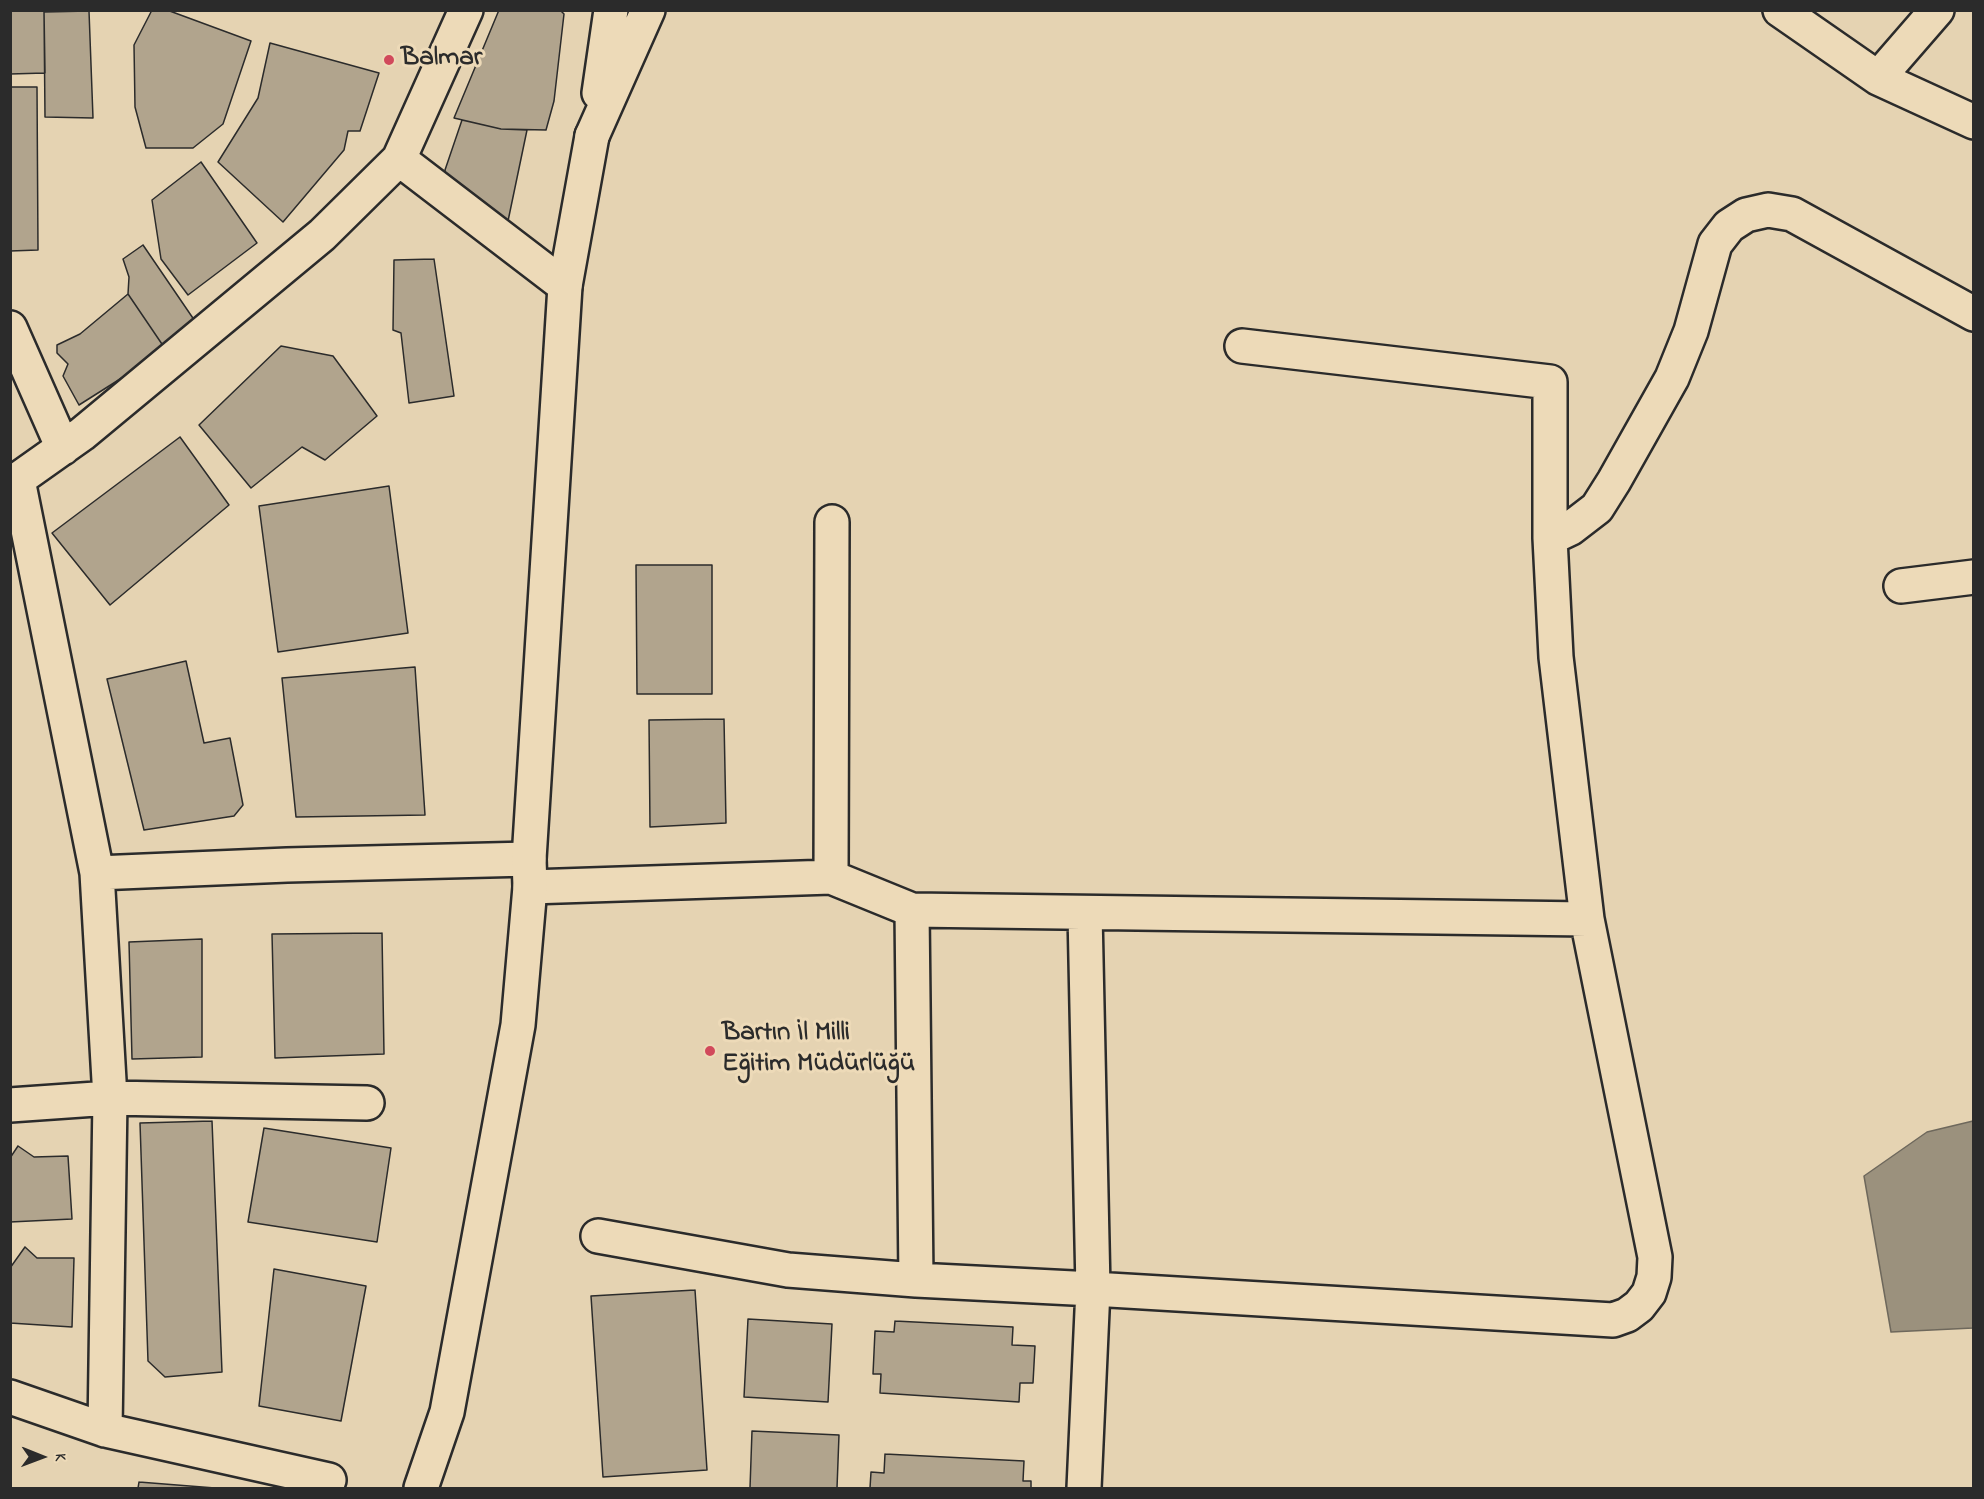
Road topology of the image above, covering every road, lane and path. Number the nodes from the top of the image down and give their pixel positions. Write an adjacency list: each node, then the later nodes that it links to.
1 (466, 10): 9 (main road)
2 (611, 10): 8 (main road)
3 (648, 10): 8 (main road)
4 (1780, 10): 6 (main road)
5 (1937, 10): 6 (main road)
6 (1878, 78): 7 (main road)
7 (1974, 122)
8 (592, 136): 10 (main road)
9 (399, 159): 10 (main road); 14 (main road)
10 (565, 286): 21 (main road)
11 (1974, 314): 17 (main road)
12 (10, 328): 14 (main road)
13 (1242, 346): 17 (main road)
14 (63, 448): 15 (main road)
15 (14, 482): 20 (main road)
16 (832, 522): 22 (main road)
17 (1550, 538): 25 (main road)
18 (1974, 577): 19 (main road)
19 (1901, 586)
20 (97, 873): 21 (main road); 26 (main road)
21 (529, 873): 22 (main road); 35 (main road)
22 (831, 877): 23 (main road)
23 (912, 909): 24 (main road); 30 (main road)
24 (1085, 913): 25 (main road); 31 (main road)
25 (1587, 919): 31 (main road)
26 (110, 1098): 27 (main road); 28 (main road); 33 (main road)
27 (367, 1103)
28 (10, 1105)
29 (598, 1236): 30 (main road)
30 (916, 1280): 31 (main road)
31 (1093, 1288): 36 (main road)
32 (10, 1397): 33 (main road)
33 (105, 1430): 34 (main road)
34 (329, 1480)
35 (421, 1488)
36 (1084, 1488)

